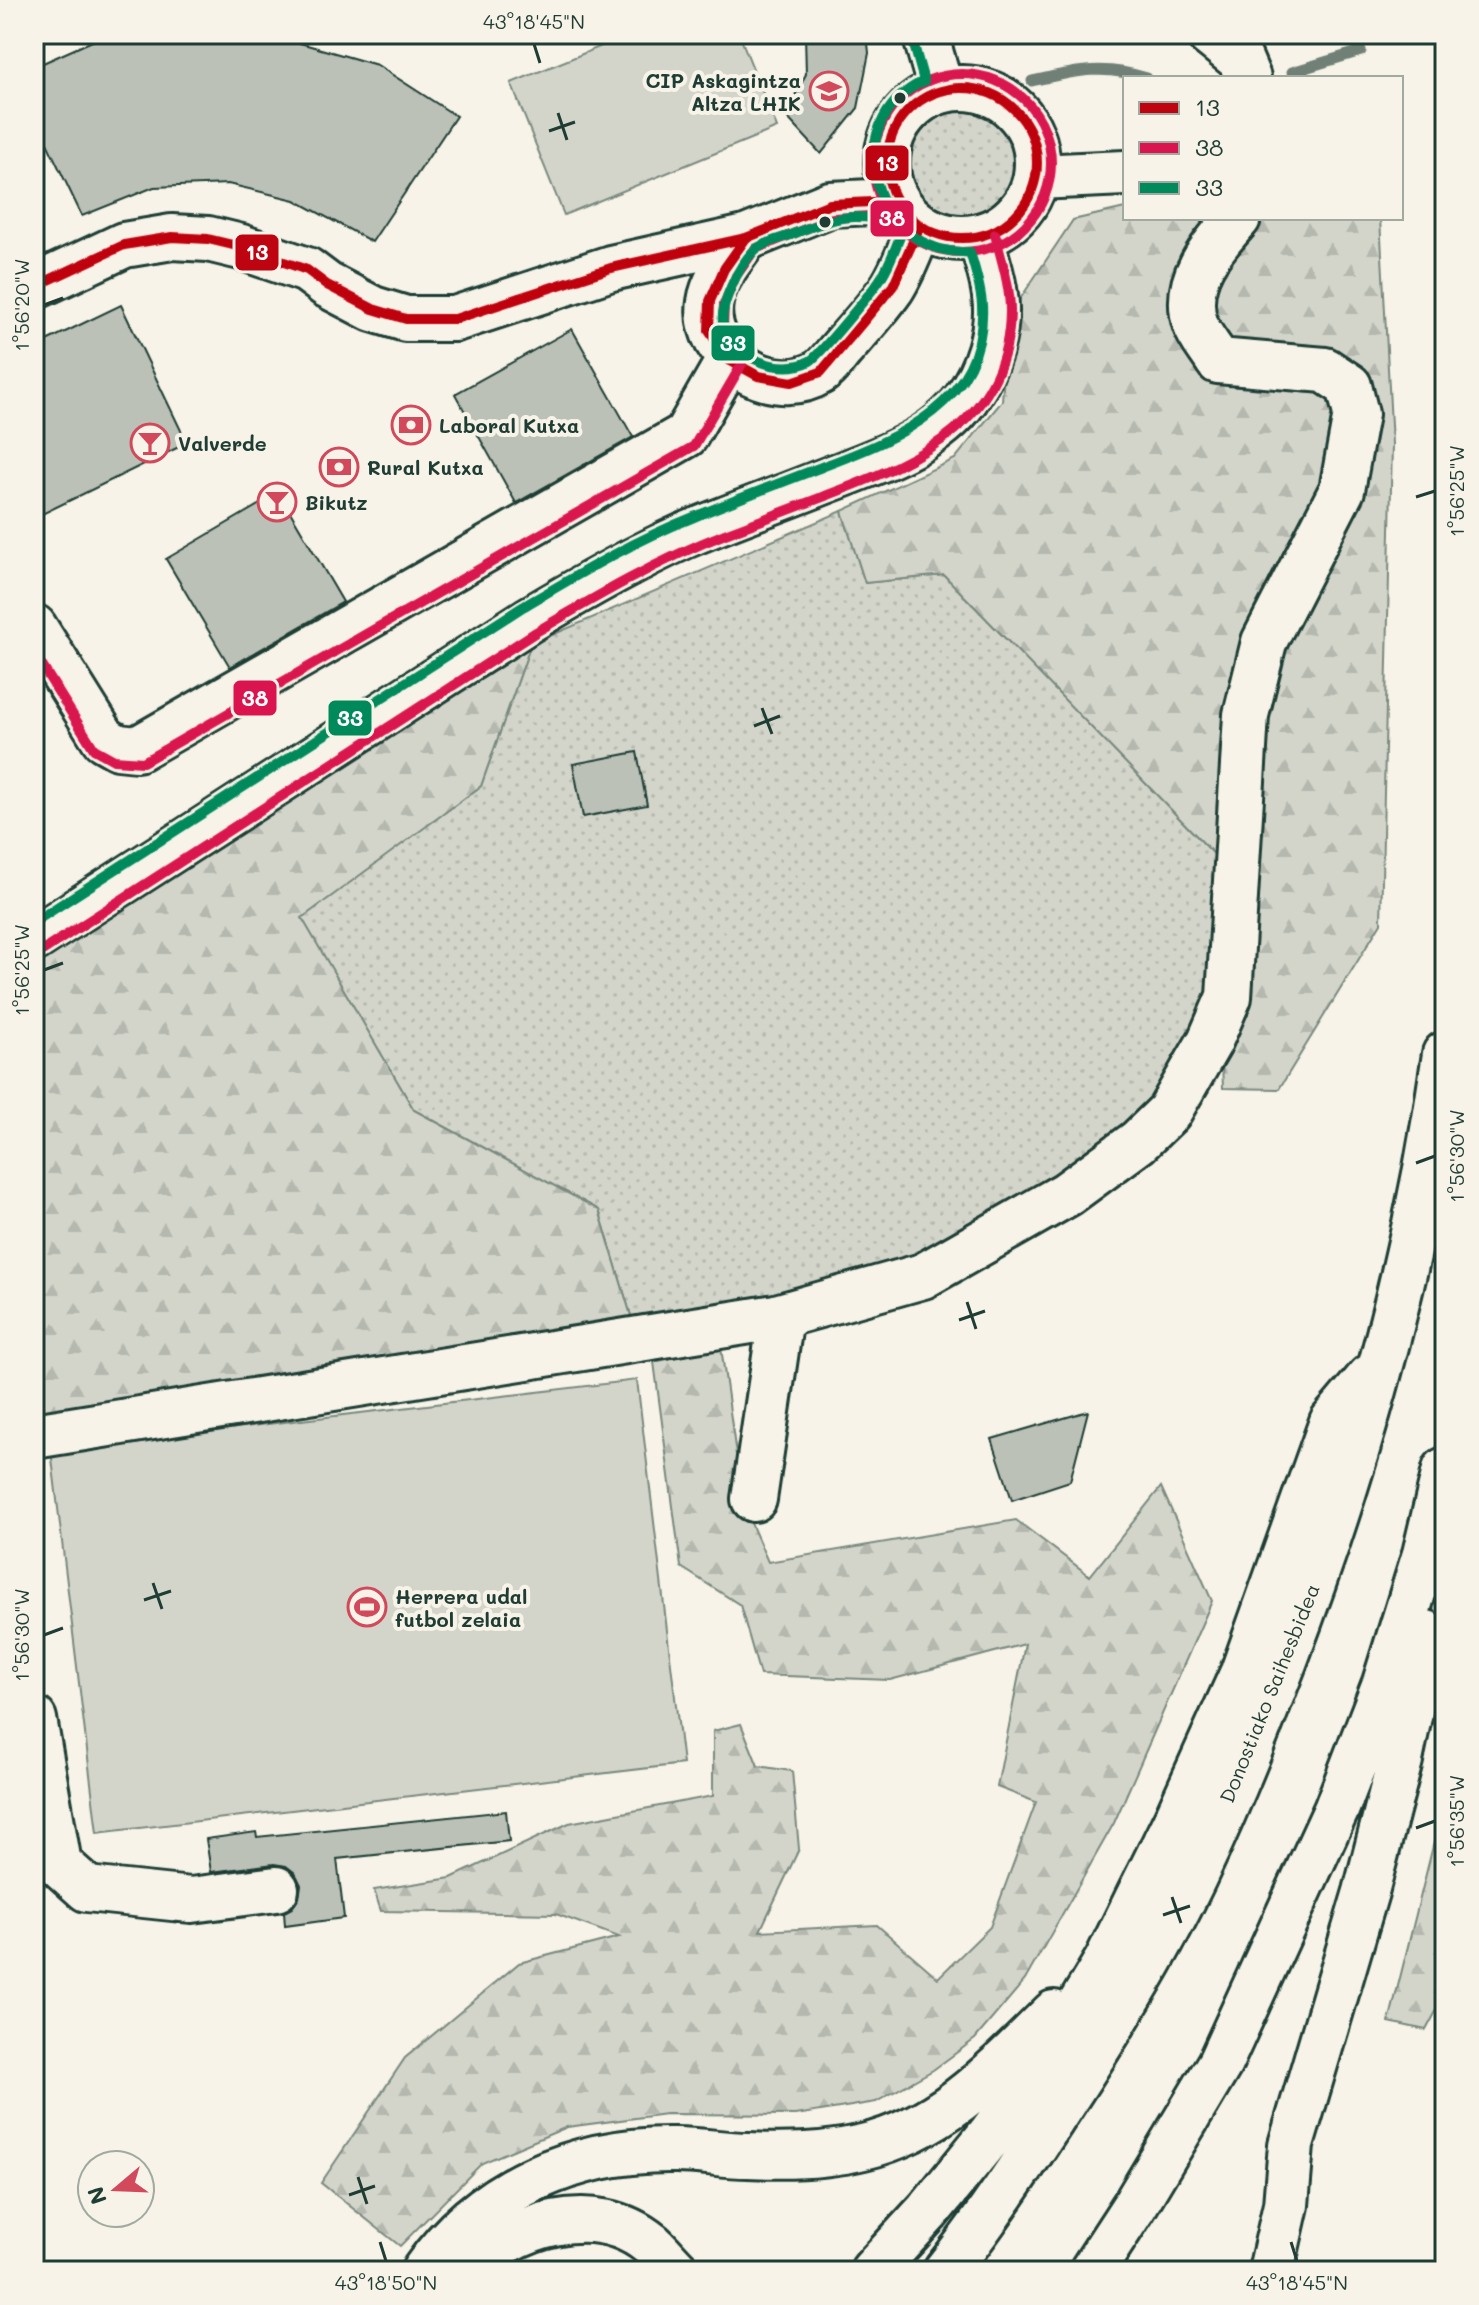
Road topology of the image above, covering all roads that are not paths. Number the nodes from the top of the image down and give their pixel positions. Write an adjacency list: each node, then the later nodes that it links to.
1 (925, 34): 4 (main road)
2 (1209, 34): 3 (main road)
3 (1247, 76)
4 (941, 89): 6 (main road); 7 (main road)
5 (1123, 173): 6 (main road)
6 (1037, 177): 9 (main road)
7 (911, 218): 9 (main road); 10 (main road); 12 (main road)
8 (1236, 220): 16 (main road)
9 (981, 237): 14 (main road)
10 (746, 238): 11 (main road); 12 (main road)
11 (34, 287)
12 (729, 360): 13 (main road)
13 (34, 627)
14 (34, 939)
15 (1445, 1054): 17 (main road, Donostiako Saihesbidea)
16 (776, 1317): 18 (main road); 20 (main road)
17 (1381, 1364): 24 (main road); 30 (main road, Donostiako Saihesbidea)
18 (34, 1436)
19 (1445, 1470): 21 (main road)
20 (754, 1499)
21 (1425, 1554): 25 (main road); 31 (main road)
22 (34, 1719): 23 (main road)
23 (276, 1889)
24 (1107, 1960): 26 (main road); 29 (main road)
25 (1291, 2145): 32 (main road); 33 (main road)
26 (424, 2271)
27 (467, 2271): 28 (main road)
28 (677, 2271)
29 (873, 2271)
30 (946, 2271)
31 (1092, 2271)
32 (1247, 2271)
33 (1271, 2271)

